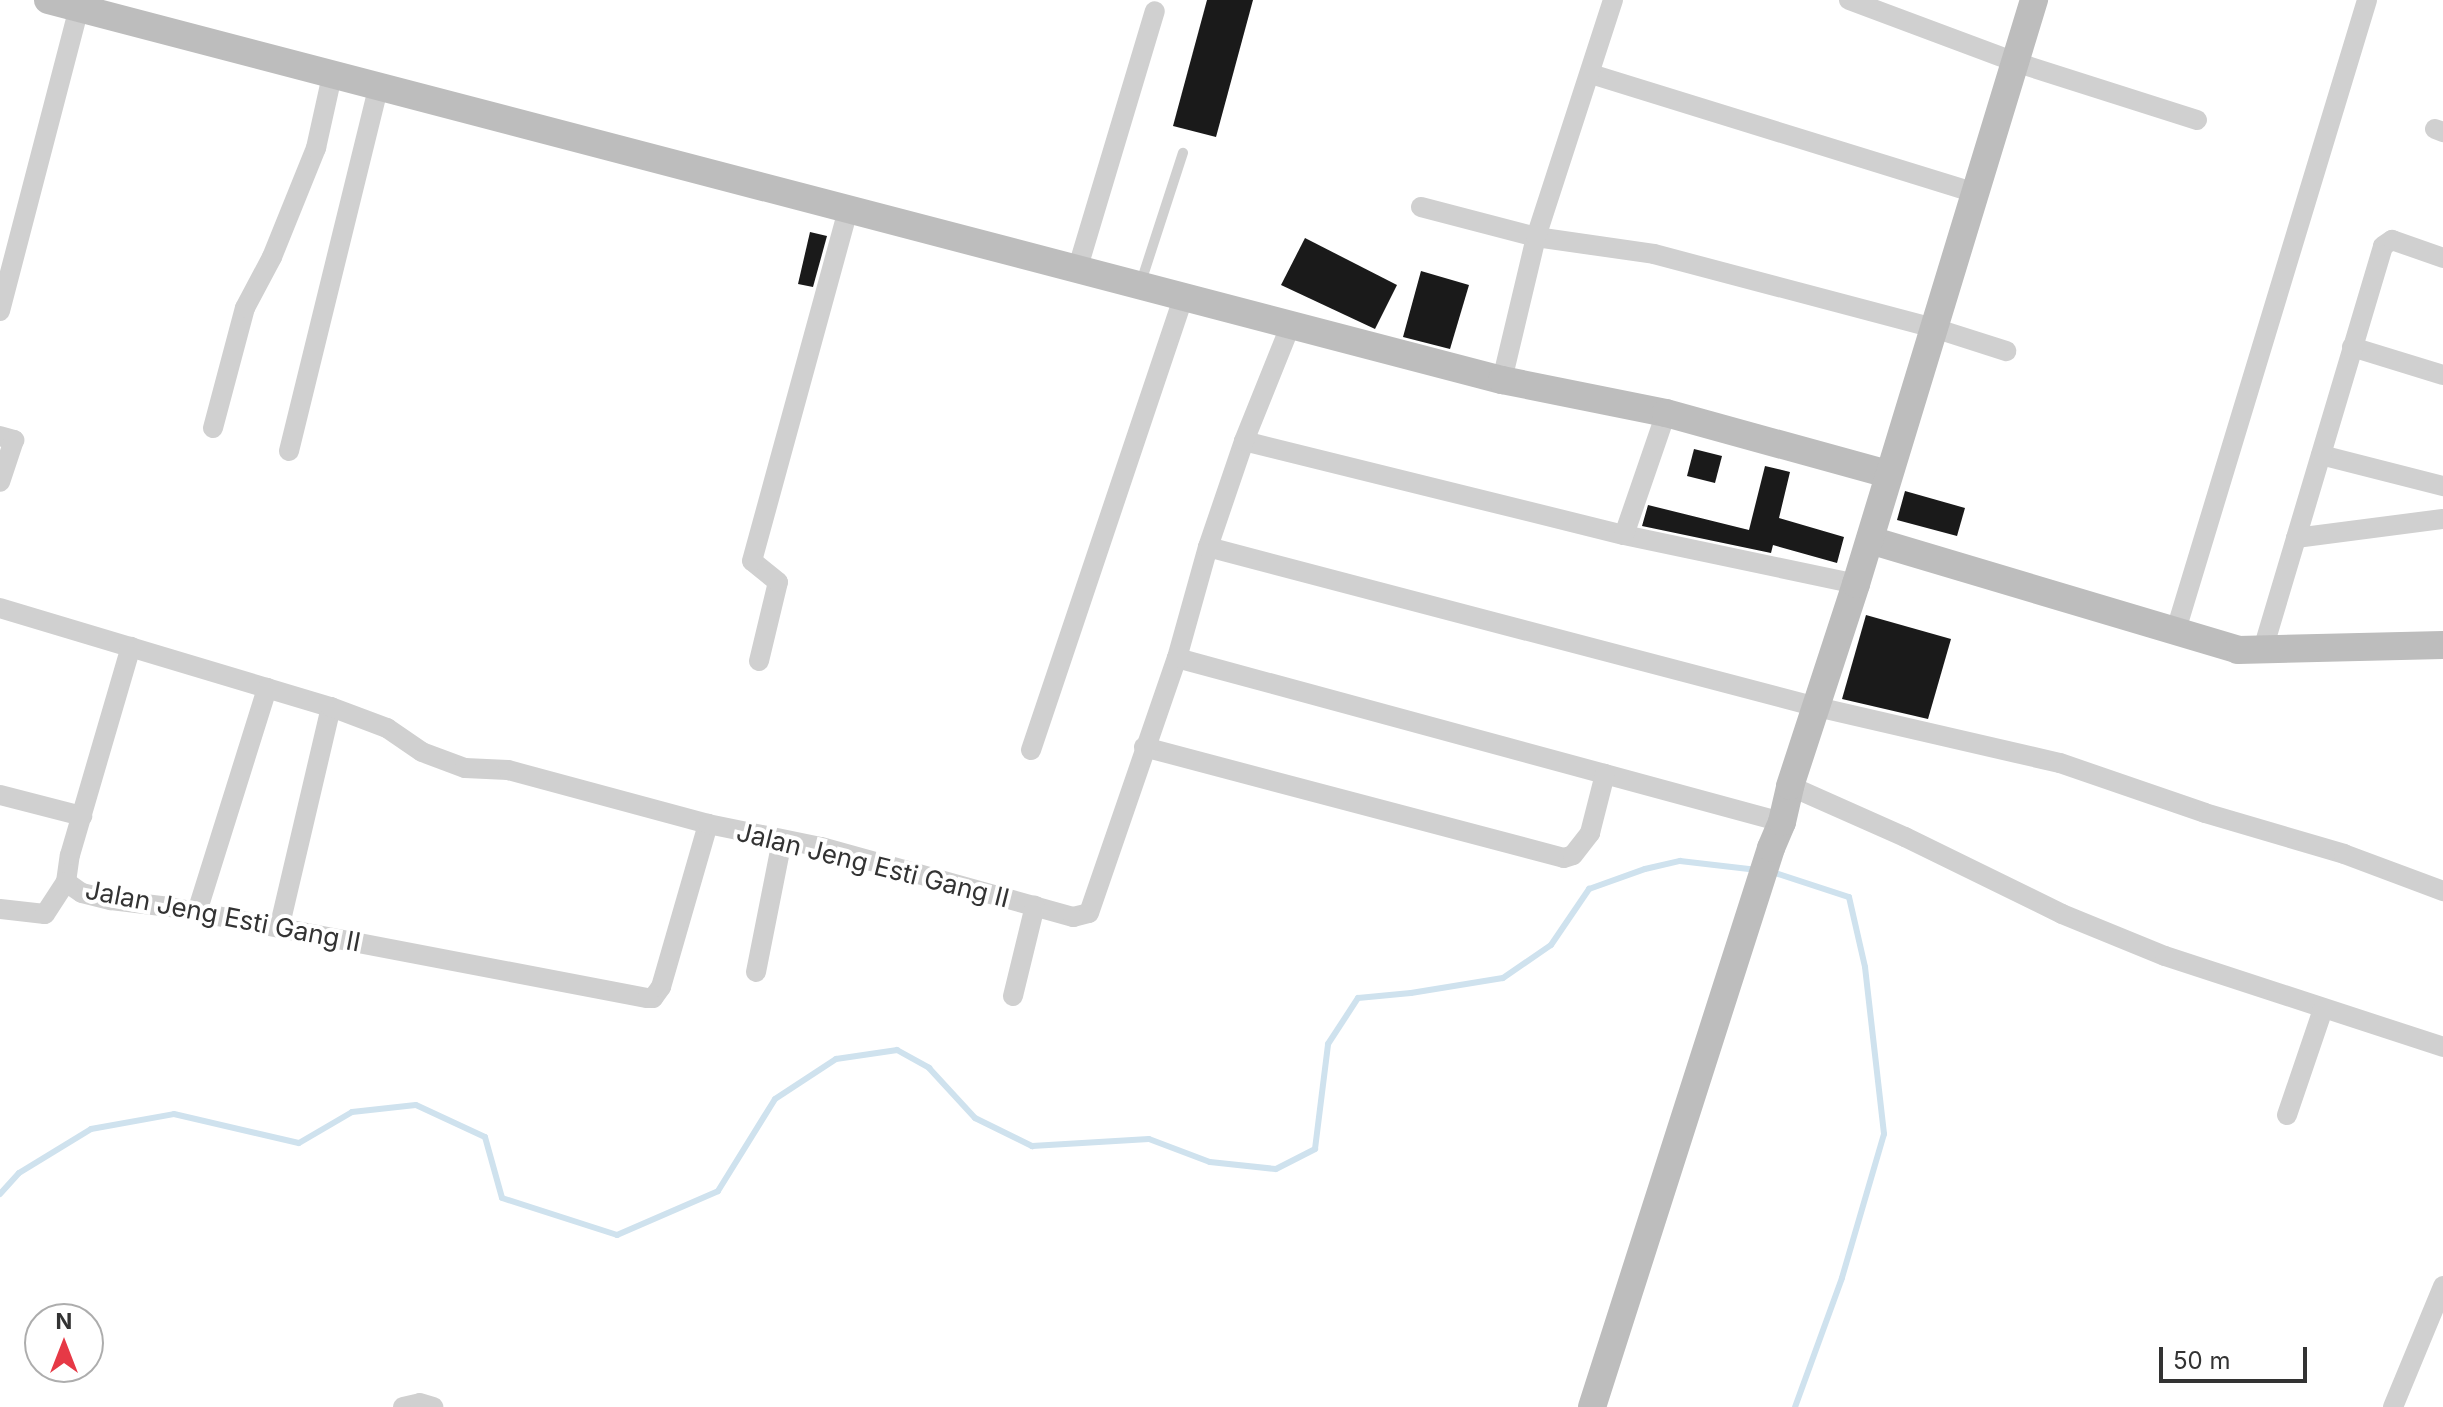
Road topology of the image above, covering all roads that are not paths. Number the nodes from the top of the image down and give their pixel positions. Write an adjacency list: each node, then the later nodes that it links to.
1 (48, 0): 6 (street)
2 (1613, 0): 9 (street)
3 (1849, 0): 8 (street)
4 (2034, 0): 8 (street)
5 (2367, 0): 45 (street)
6 (79, 8): 10 (street); 22 (street)
7 (1155, 11): 19 (street)
8 (2015, 62): 12 (street); 14 (street)
9 (1591, 74): 14 (street); 17 (street)
10 (332, 76): 11 (street); 30 (street)
11 (378, 88): 16 (street); 33 (street)
12 (2197, 120)
13 (1183, 153): 20 (lane)
14 (1976, 193): 24 (street)
15 (1421, 207): 17 (street)
16 (848, 209): 19 (street); 50 (street)
17 (1536, 237): 24 (street); 28 (street)
18 (2443, 258): 25 (street)
19 (1078, 267): 20 (street)
20 (1140, 284): 21 (street)
21 (1184, 295): 23 (street); 55 (street)
22 (0, 311)
23 (1291, 324): 28 (street); 32 (street, Jalan Jeng Esti Gang II)
24 (1934, 328): 26 (street); 35 (street)
25 (2352, 347): 27 (street); 34 (street)
26 (2006, 351)
27 (2443, 375)
28 (1502, 380): 29 (street)
29 (1666, 413): 35 (street); 39 (street)
30 (213, 428)
31 (0, 436): 36 (street)
32 (1244, 441): 39 (street); 42 (street, Jalan Jeng Esti Gang II)
33 (289, 451)
34 (2321, 455): 37 (street); 40 (street)
35 (1888, 474): 41 (street)
36 (0, 482)
37 (2443, 486)
38 (2443, 519): 40 (street)
39 (1624, 535): 43 (street)
40 (2296, 538): 48 (street)
41 (1870, 540): 43 (street); 45 (street)
42 (1208, 547): 49 (street, Jalan Jeng Esti Gang II); 53 (street)
43 (1856, 584): 53 (street)
44 (0, 608): 47 (street)
45 (2176, 630): 48 (street)
46 (2443, 645): 48 (street)
47 (131, 647): 51 (street); 59 (street)
48 (2263, 649)
49 (1177, 658): 54 (street, Jalan Jeng Esti Gang II); 56 (street)
50 (759, 661)
51 (267, 688): 52 (street); 67 (street)
52 (331, 707): 60 (street); 68 (street)
53 (1817, 707): 57 (street); 64 (street)
54 (1144, 747): 56 (street); 65 (street, Jalan Jeng Esti Gang II)
55 (1031, 750)
56 (1605, 774): 61 (street)
57 (1790, 786): 61 (street); 71 (street)
58 (0, 795): 59 (street)
59 (82, 816): 63 (street)
60 (708, 824): 62 (street, Jalan Jeng Esti Gang II); 68 (street, Jalan Jeng Esti Gang II)
61 (1777, 835): 77 (street)
62 (782, 841): 65 (street, Jalan Jeng Esti Gang II); 69 (street)
63 (66, 882): 66 (street, Jalan Jeng Esti Gang II); 67 (street, Jalan Jeng Esti Gang II)
64 (2443, 891)
65 (1035, 906): 70 (street)
66 (0, 909)
67 (197, 912): 68 (street, Jalan Jeng Esti Gang II)
68 (279, 928)
69 (756, 972)
70 (1013, 996)
71 (2323, 1009): 72 (street); 73 (street)
72 (2443, 1047)
73 (2287, 1115)
74 (2443, 1286): 78 (street)
75 (403, 1407): 76 (street)
76 (433, 1407)
77 (1592, 1407)
78 (2393, 1407)

